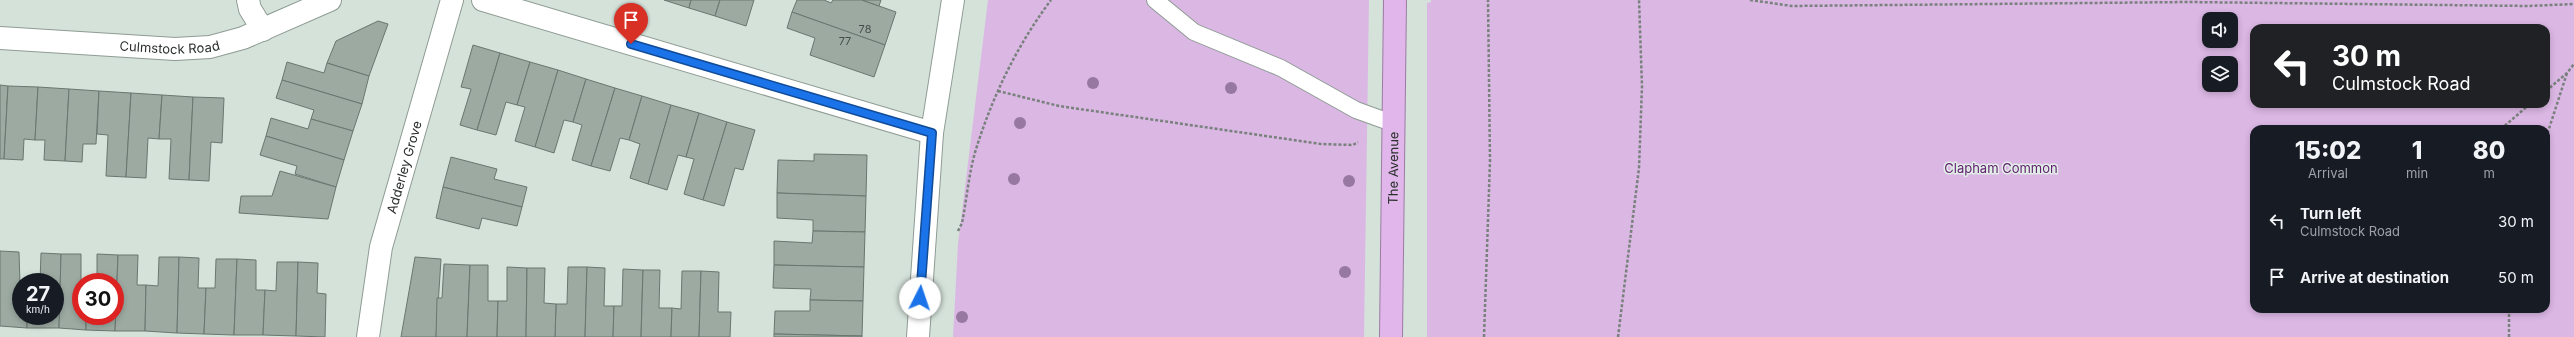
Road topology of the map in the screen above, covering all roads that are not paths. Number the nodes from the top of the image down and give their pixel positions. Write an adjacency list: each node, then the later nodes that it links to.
1 (248, 0): 8 (street)
2 (330, 0): 8 (street, Culmstock Road)
3 (452, 0): 12 (street, Adderley Grove)
4 (483, 0): 11 (street)
5 (953, 0): 11 (street)
6 (1155, 0): 10 (lane)
7 (1394, 0): 10 (highway, The Avenue)
8 (263, 30): 9 (street, Culmstock Road)
9 (0, 38)
10 (1392, 123): 14 (highway, The Avenue)
11 (932, 133): 13 (street)
12 (368, 337)
13 (918, 337)
14 (1391, 337)

